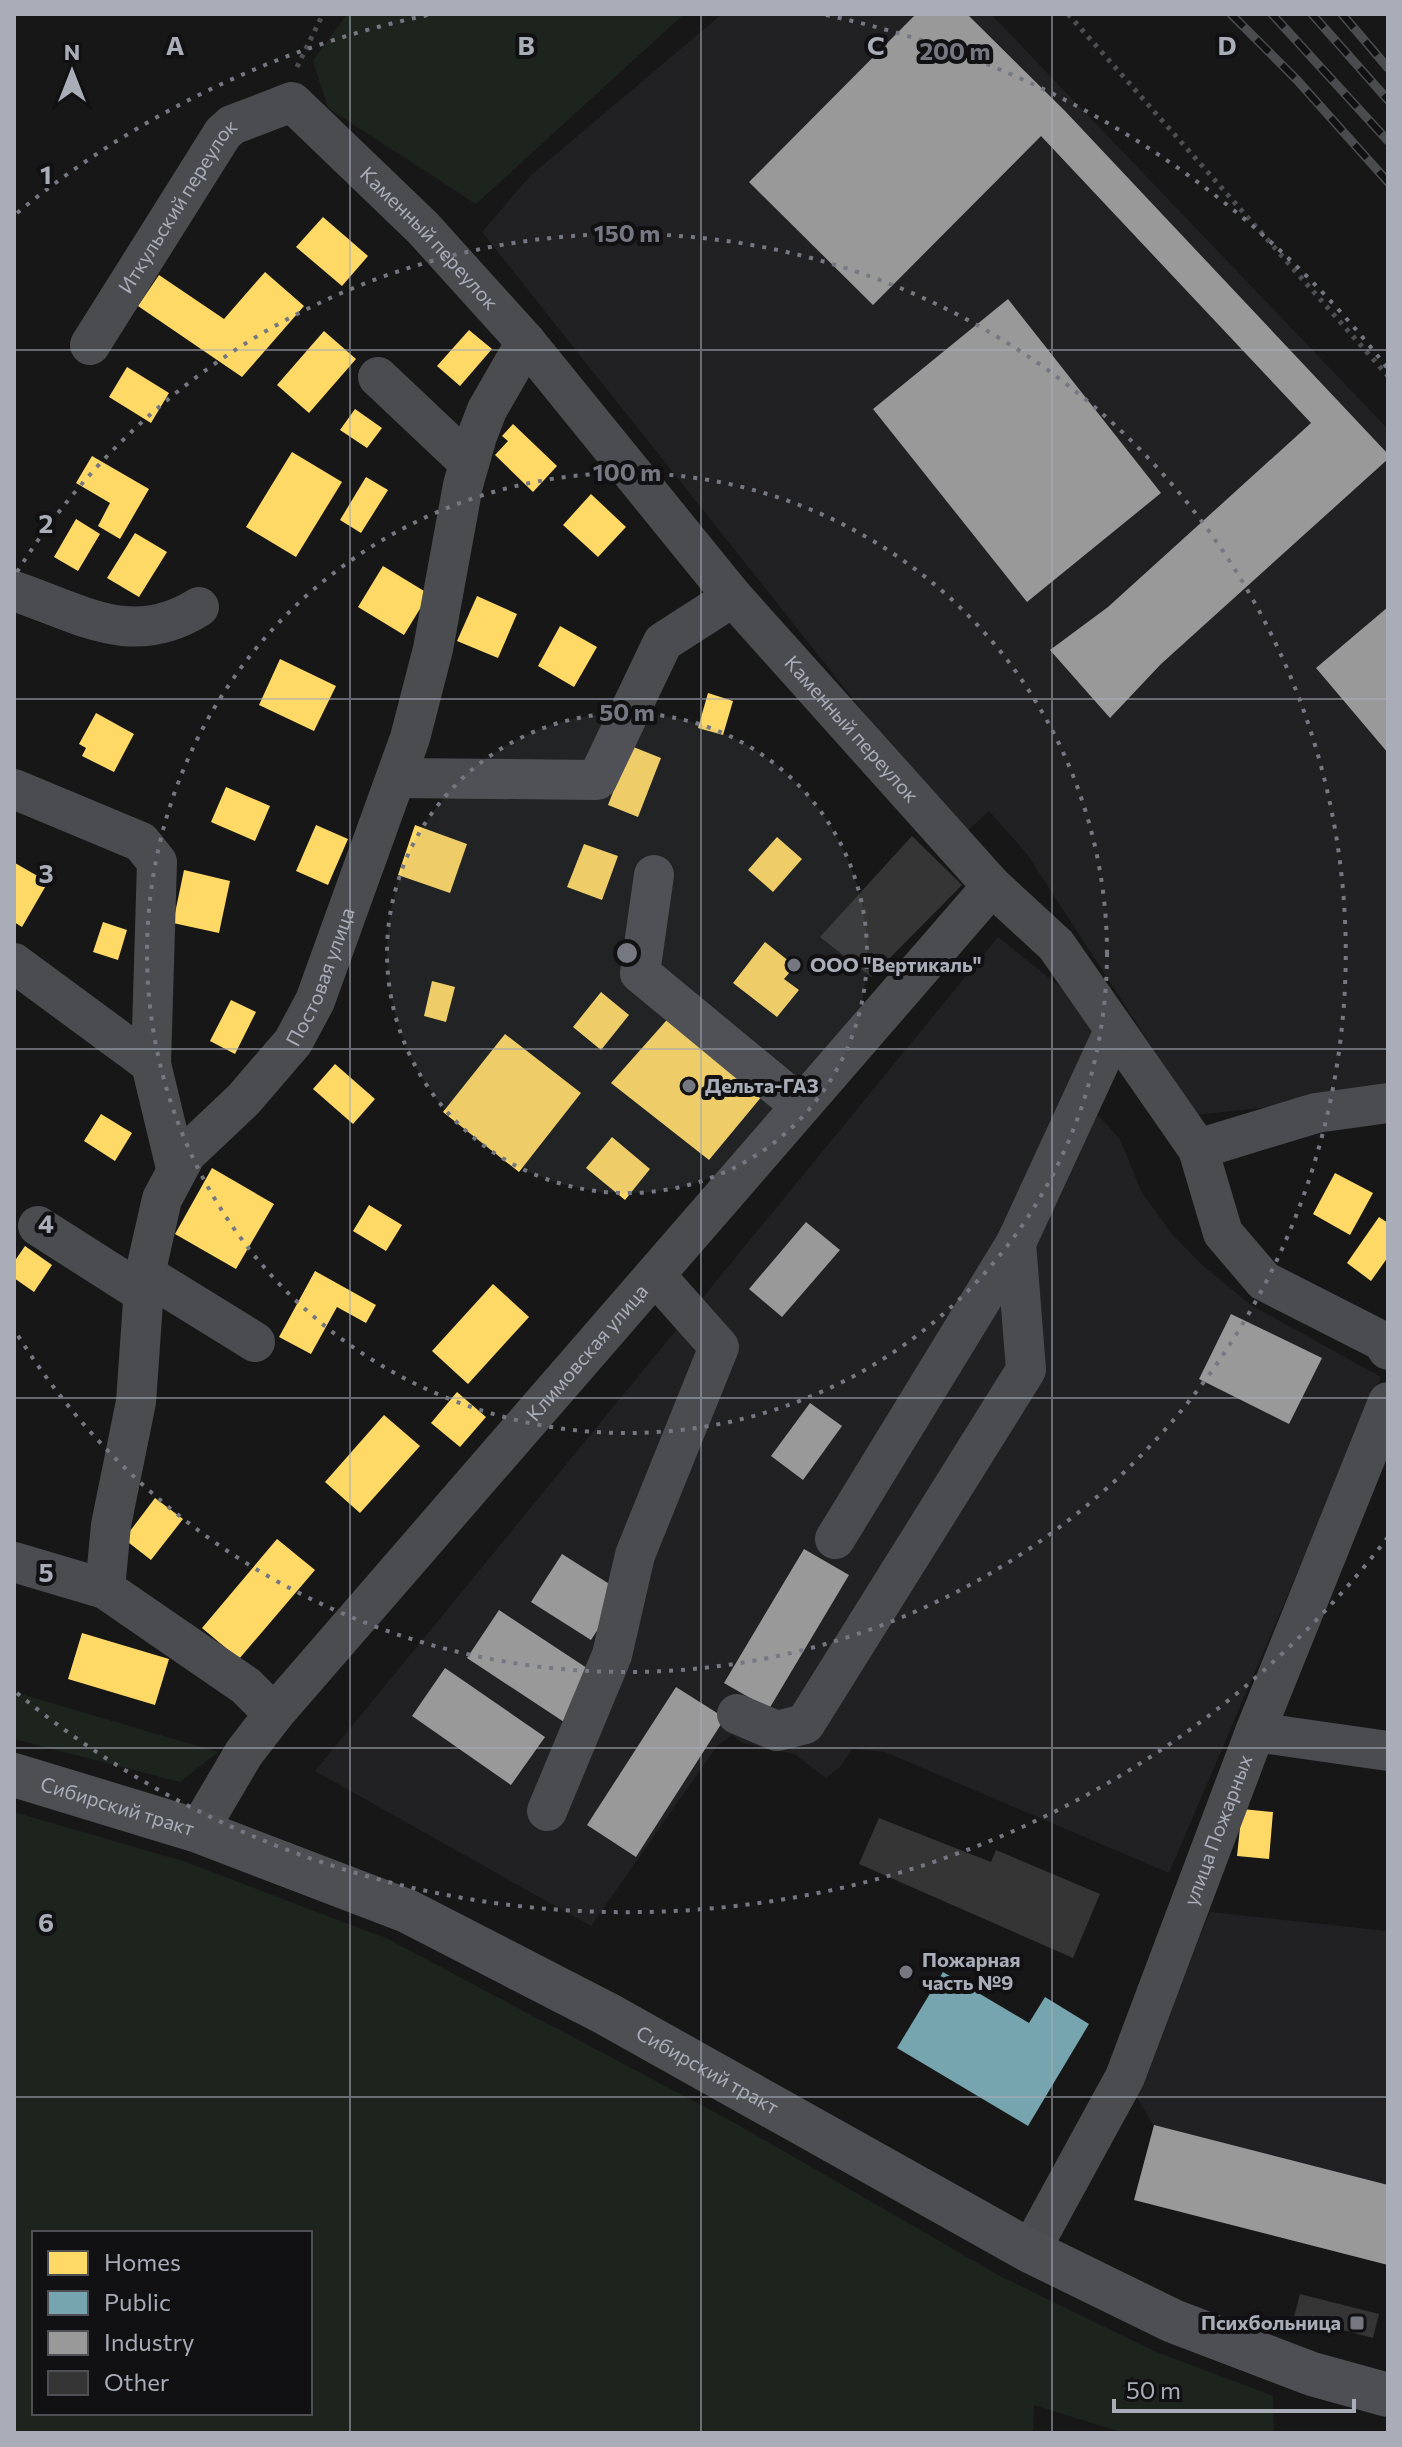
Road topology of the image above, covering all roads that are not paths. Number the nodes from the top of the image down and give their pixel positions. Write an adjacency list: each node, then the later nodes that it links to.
1 (292, 102): 2 (street, Каменный переулок); 3 (street, Иткульский переулок)
2 (526, 342): 5 (street, Постовая улица); 7 (street, Каменный переулок)
3 (90, 345)
4 (378, 377): 5 (street)
5 (469, 463): 9 (street, Постовая улица)
6 (14, 591): 8 (street)
7 (733, 597): 9 (street); 12 (street, Каменный переулок)
8 (199, 607)
9 (398, 778): 19 (street, Постовая улица)
10 (14, 789): 15 (street)
11 (654, 875): 17 (street)
12 (992, 886): 14 (street, Каменный переулок); 17 (street, Климовская улица)
13 (14, 963): 15 (street)
14 (1114, 1031): 18 (street, Каменный переулок); 21 (street)
15 (151, 1064): 19 (street)
16 (1388, 1103): 18 (street)
17 (801, 1106): 22 (street, Климовская улица)
18 (1198, 1149): 25 (street, Каменный переулок)
19 (176, 1168): 23 (street, Постовая улица)
20 (38, 1226): 23 (street)
21 (1016, 1243): 27 (street); 31 (street)
22 (655, 1275): 30 (street, Климовская улица); 35 (street)
23 (144, 1284): 24 (street); 29 (street, Постовая улица)
24 (255, 1342)
25 (1388, 1350)
26 (1388, 1402): 32 (street, улица Пожарных)
27 (835, 1539)
28 (14, 1562): 29 (street)
29 (105, 1589): 30 (street)
30 (274, 1714): 36 (street, Климовская улица)
31 (737, 1714)
32 (1255, 1732): 33 (street); 37 (street, улица Пожарных)
33 (1388, 1751)
34 (14, 1775): 36 (main road, Сибирский тракт)
35 (547, 1811)
36 (198, 1831): 37 (main road, Сибирский тракт)
37 (1030, 2251): 38 (main road, Сибирский тракт)
38 (1388, 2395)

